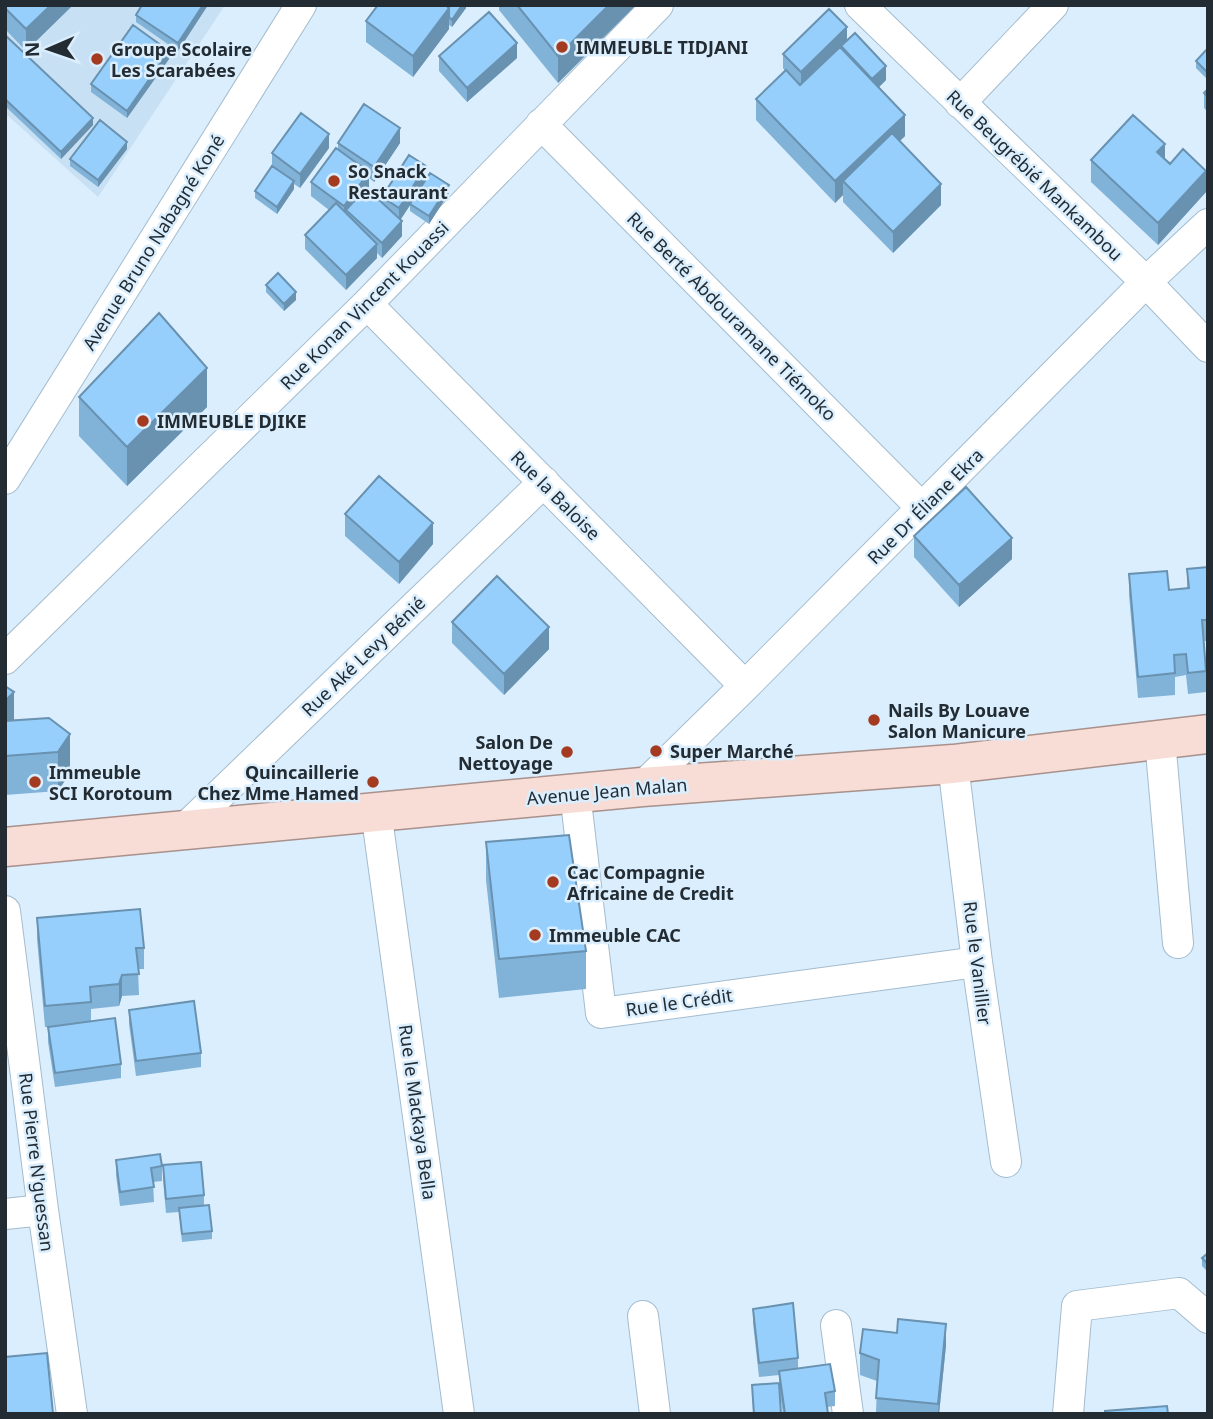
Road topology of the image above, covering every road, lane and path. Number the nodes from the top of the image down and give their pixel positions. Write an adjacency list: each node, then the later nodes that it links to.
1 (301, 5): 11 (street, Avenue Bruno Nabagné Koné)
2 (658, 5): 6 (street, Rue Konan Vincent Kouassi)
3 (860, 5): 5 (street, Rue Beugrébié Mankambou)
4 (1052, 5): 5 (street)
5 (960, 103): 8 (street, Rue Beugrébié Mankambou)
6 (541, 124): 9 (street, Rue Konan Vincent Kouassi); 13 (street, Rue Berté Abdouramane Tiémoko)
7 (1208, 224): 8 (street, Rue Dr Éliane Ekra)
8 (1146, 282): 10 (street, Rue Beugrébié Mankambou); 13 (street, Rue Dr Éliane Ekra)
9 (367, 304): 12 (street, Rue la Baloise); 14 (street, Rue Konan Vincent Kouassi)
10 (1208, 347)
11 (5, 479)
12 (544, 482): 15 (street, Rue la Baloise); 22 (street, Rue Aké Levy Bénié)
13 (922, 508): 15 (street, Rue Dr Éliane Ekra)
14 (5, 659)
15 (746, 686): 19 (street, Rue Dr Éliane Ekra)
16 (1208, 734): 17 (main road, Avenue Jean Malan)
17 (1160, 740): 18 (main road, Avenue Jean Malan); 25 (street)
18 (953, 764): 19 (main road, Avenue Jean Malan); 26 (street, Rue le Vanillier)
19 (642, 787): 20 (main road, Avenue Jean Malan)
20 (575, 793): 21 (main road, Avenue Jean Malan); 26 (street, Rue le Crédit)
21 (376, 811): 22 (main road, Avenue Jean Malan); 34 (street, Rue le Mackaya Bella)
22 (182, 831): 23 (main road, Avenue Jean Malan)
23 (5, 847)
24 (5, 911): 28 (street, Rue Pierre N'guessan)
25 (1178, 943)
26 (977, 962): 27 (street, Rue le Vanillier)
27 (1006, 1162)
28 (43, 1210): 29 (street); 33 (street, Rue Pierre N'guessan)
29 (5, 1214)
30 (643, 1316): 35 (street)
31 (1208, 1318): 37 (street)
32 (836, 1325): 36 (street)
33 (72, 1414)
34 (459, 1414)
35 (655, 1414)
36 (848, 1414)
37 (1068, 1414)

